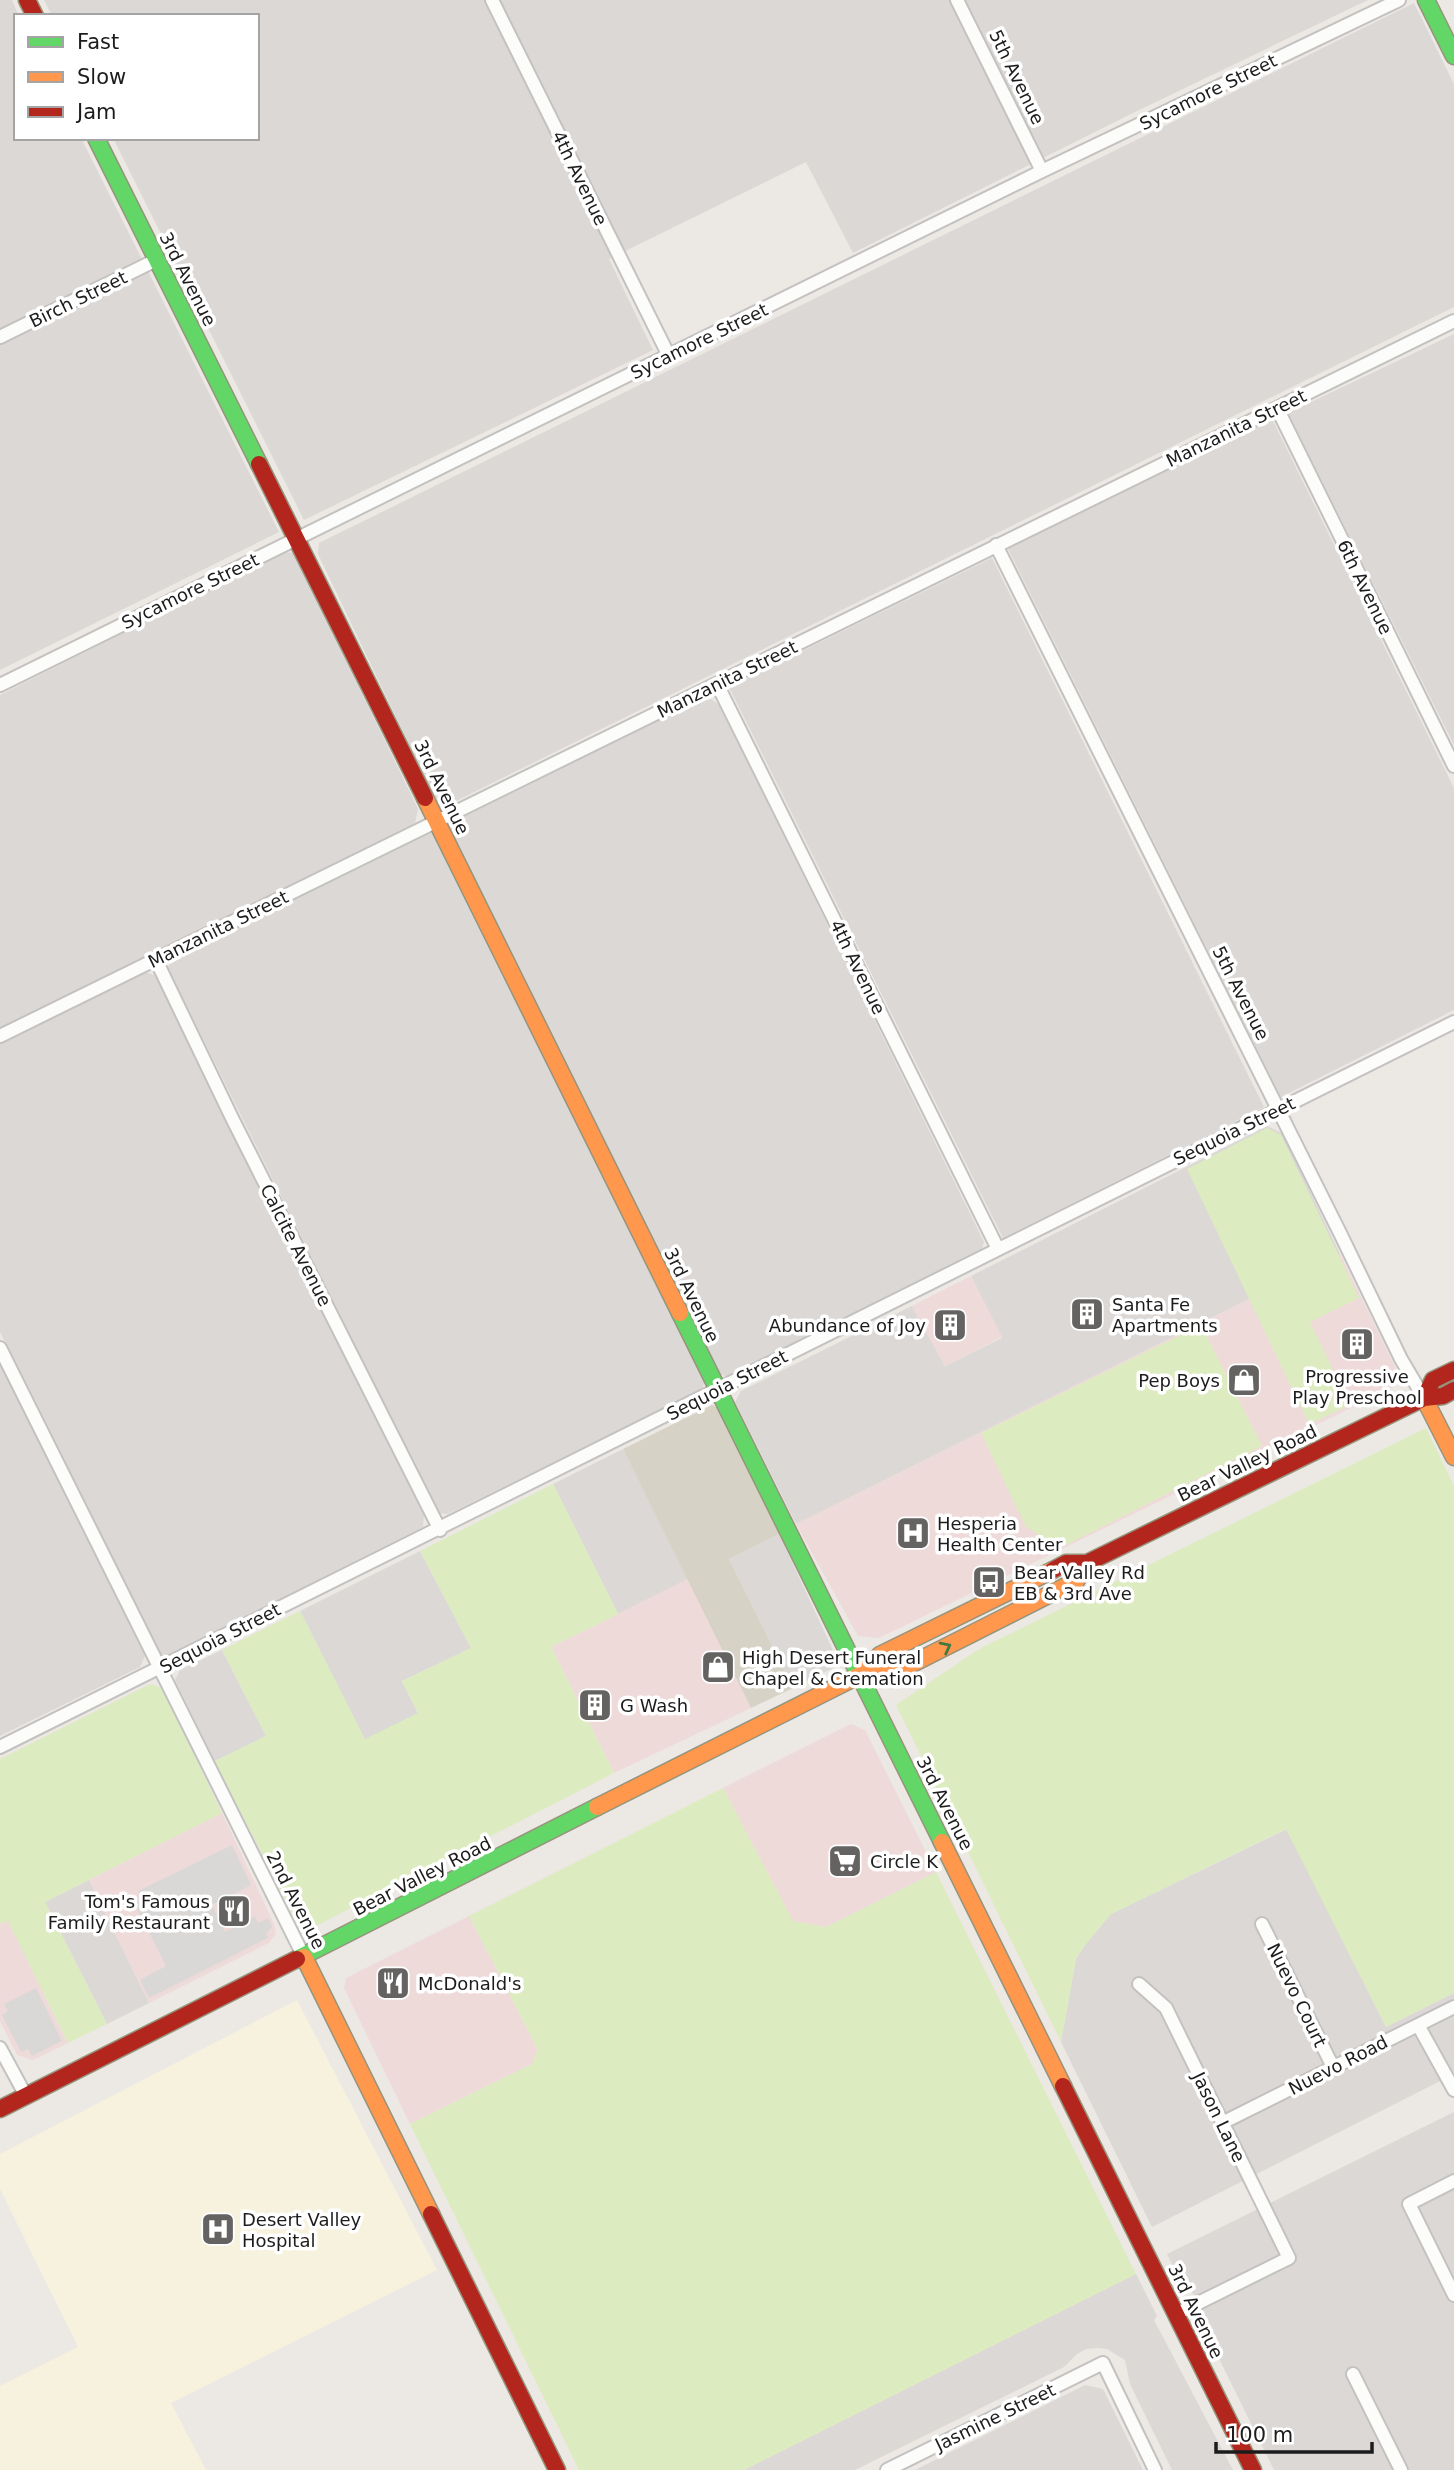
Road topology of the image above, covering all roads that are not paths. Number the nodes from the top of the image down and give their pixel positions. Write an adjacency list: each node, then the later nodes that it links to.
1 (492, 0): 11 (street, 4th Avenue)
2 (957, 0): 7 (street, 5th Avenue)
3 (1399, 0): 7 (street, Sycamore Street)
4 (1426, 0): 5 (street)
5 (1454, 56)
6 (97, 140): 8 (street, 3rd Avenue)
7 (1042, 172): 11 (street, Sycamore Street)
8 (156, 260): 10 (street, Birch Street); 13 (street, 3rd Avenue)
9 (1454, 321): 12 (street, Manzanita Street)
10 (0, 337)
11 (669, 356): 13 (street, Sycamore Street)
12 (1277, 408): 14 (street, Manzanita Street); 17 (street, 6th Avenue)
13 (296, 537): 16 (street, Sycamore Street); 18 (street, 3rd Avenue)
14 (996, 545): 15 (street, Manzanita Street); 22 (street, 5th Avenue)
15 (718, 684): 18 (street, Manzanita Street); 23 (street, 4th Avenue)
16 (0, 685)
17 (1454, 766)
18 (438, 821): 19 (street, Manzanita Street); 26 (street, 3rd Avenue)
19 (156, 960): 21 (street, Manzanita Street); 30 (street, Calcite Avenue)
20 (1454, 1022): 22 (street, Sequoia Street)
21 (0, 1036)
22 (1278, 1110): 23 (street, Sequoia Street); 28 (street, 5th Avenue)
23 (998, 1249): 26 (street, Sequoia Street)
24 (0, 1348): 31 (street, 2nd Avenue)
25 (1454, 1370): 28 (street, Bear Valley Road)
26 (718, 1390): 30 (street, Sequoia Street); 32 (street, 3rd Avenue)
27 (1454, 1390): 28 (street, Bear Valley Road)
28 (1424, 1398): 29 (street, 5th Avenue); 32 (street, Bear Valley Road)
29 (1454, 1457)
30 (440, 1530): 31 (street, Sequoia Street)
31 (159, 1668): 33 (street, Sequoia Street); 35 (street, 2nd Avenue)
32 (860, 1675): 35 (street, Bear Valley Road); 47 (street, 3rd Avenue)
33 (0, 1747)
34 (1262, 1924): 40 (street, Nuevo Court)
35 (304, 1957): 42 (street, Bear Valley Road); 49 (street, 2nd Avenue)
36 (1139, 1984): 44 (street, Jason Lane)
37 (1454, 2007): 38 (street, Nuevo Road)
38 (1418, 2025): 40 (street, Nuevo Road); 41 (street)
39 (0, 2048): 42 (street)
40 (1333, 2067): 44 (street, Nuevo Road)
41 (1454, 2090)
42 (26, 2096): 43 (street, Bear Valley Road)
43 (0, 2109)
44 (1222, 2123): 47 (street, Jason Lane)
45 (1454, 2181): 46 (street)
46 (1454, 2295)
47 (1176, 2314): 52 (street, 3rd Avenue)
48 (1353, 2374): 53 (street)
49 (556, 2470)
50 (887, 2470): 51 (street, Jasmine Street)
51 (1155, 2470)
52 (1252, 2470)
53 (1401, 2470)

